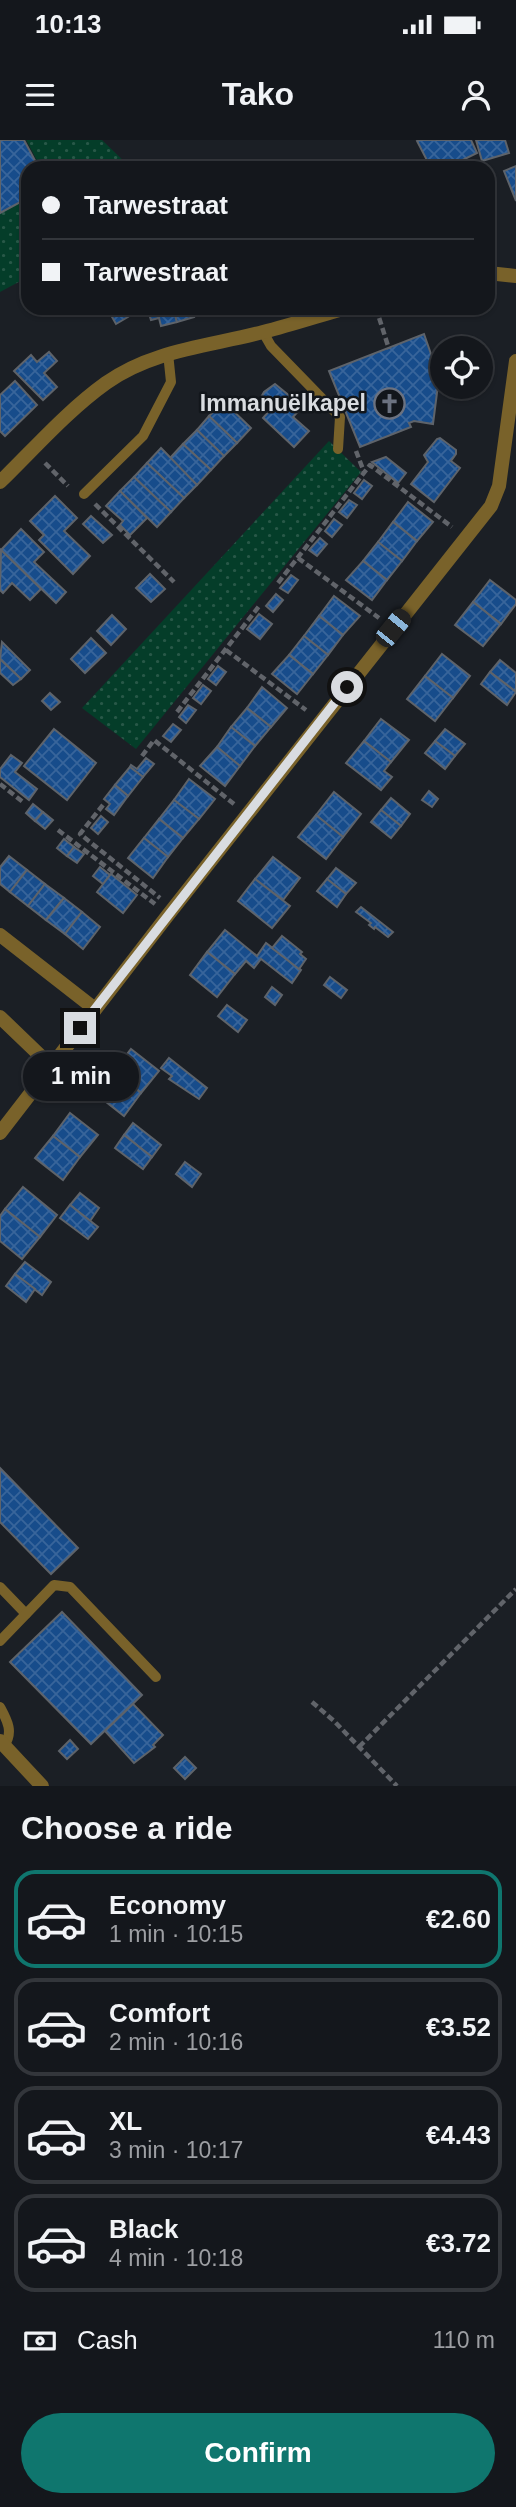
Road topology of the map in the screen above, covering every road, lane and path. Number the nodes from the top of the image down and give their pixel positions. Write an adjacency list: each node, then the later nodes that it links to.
1 (495, 274): 2 (street)
2 (516, 276)
3 (322, 315): 5 (street)
4 (378, 315): 6 (path)
5 (263, 332): 7 (street); 9 (lane)
6 (389, 349)
7 (168, 353): 10 (street); 12 (lane)
8 (516, 361): 13 (street)
9 (338, 449)
10 (32, 451): 11 (street); 12 (path)
11 (0, 482)
12 (84, 494): 15 (path)
13 (466, 538): 14 (path); 18 (street)
14 (298, 558): 16 (path); 18 (path)
15 (174, 582)
16 (278, 583)
17 (260, 605): 19 (path)
18 (393, 628): 21 (street)
19 (226, 650): 20 (path); 21 (path)
20 (177, 712)
21 (321, 721): 26 (street)
22 (142, 756): 26 (path)
23 (0, 784): 24 (path)
24 (23, 802)
25 (103, 805): 28 (path)
26 (247, 814): 28 (street)
27 (58, 830): 28 (path)
28 (171, 912): 30 (street)
29 (0, 935): 30 (street)
30 (95, 1009): 32 (street)
31 (0, 1017): 32 (street)
32 (51, 1066): 33 (street)
33 (0, 1133)
34 (0, 1587): 36 (lane)
35 (516, 1590): 42 (path)
36 (26, 1614): 37 (lane); 38 (lane)
37 (0, 1641)
38 (156, 1677)
39 (312, 1702): 42 (path)
40 (0, 1707): 41 (lane)
41 (2, 1743): 43 (street)
42 (359, 1747): 44 (path)
43 (41, 1786)
44 (397, 1786)

